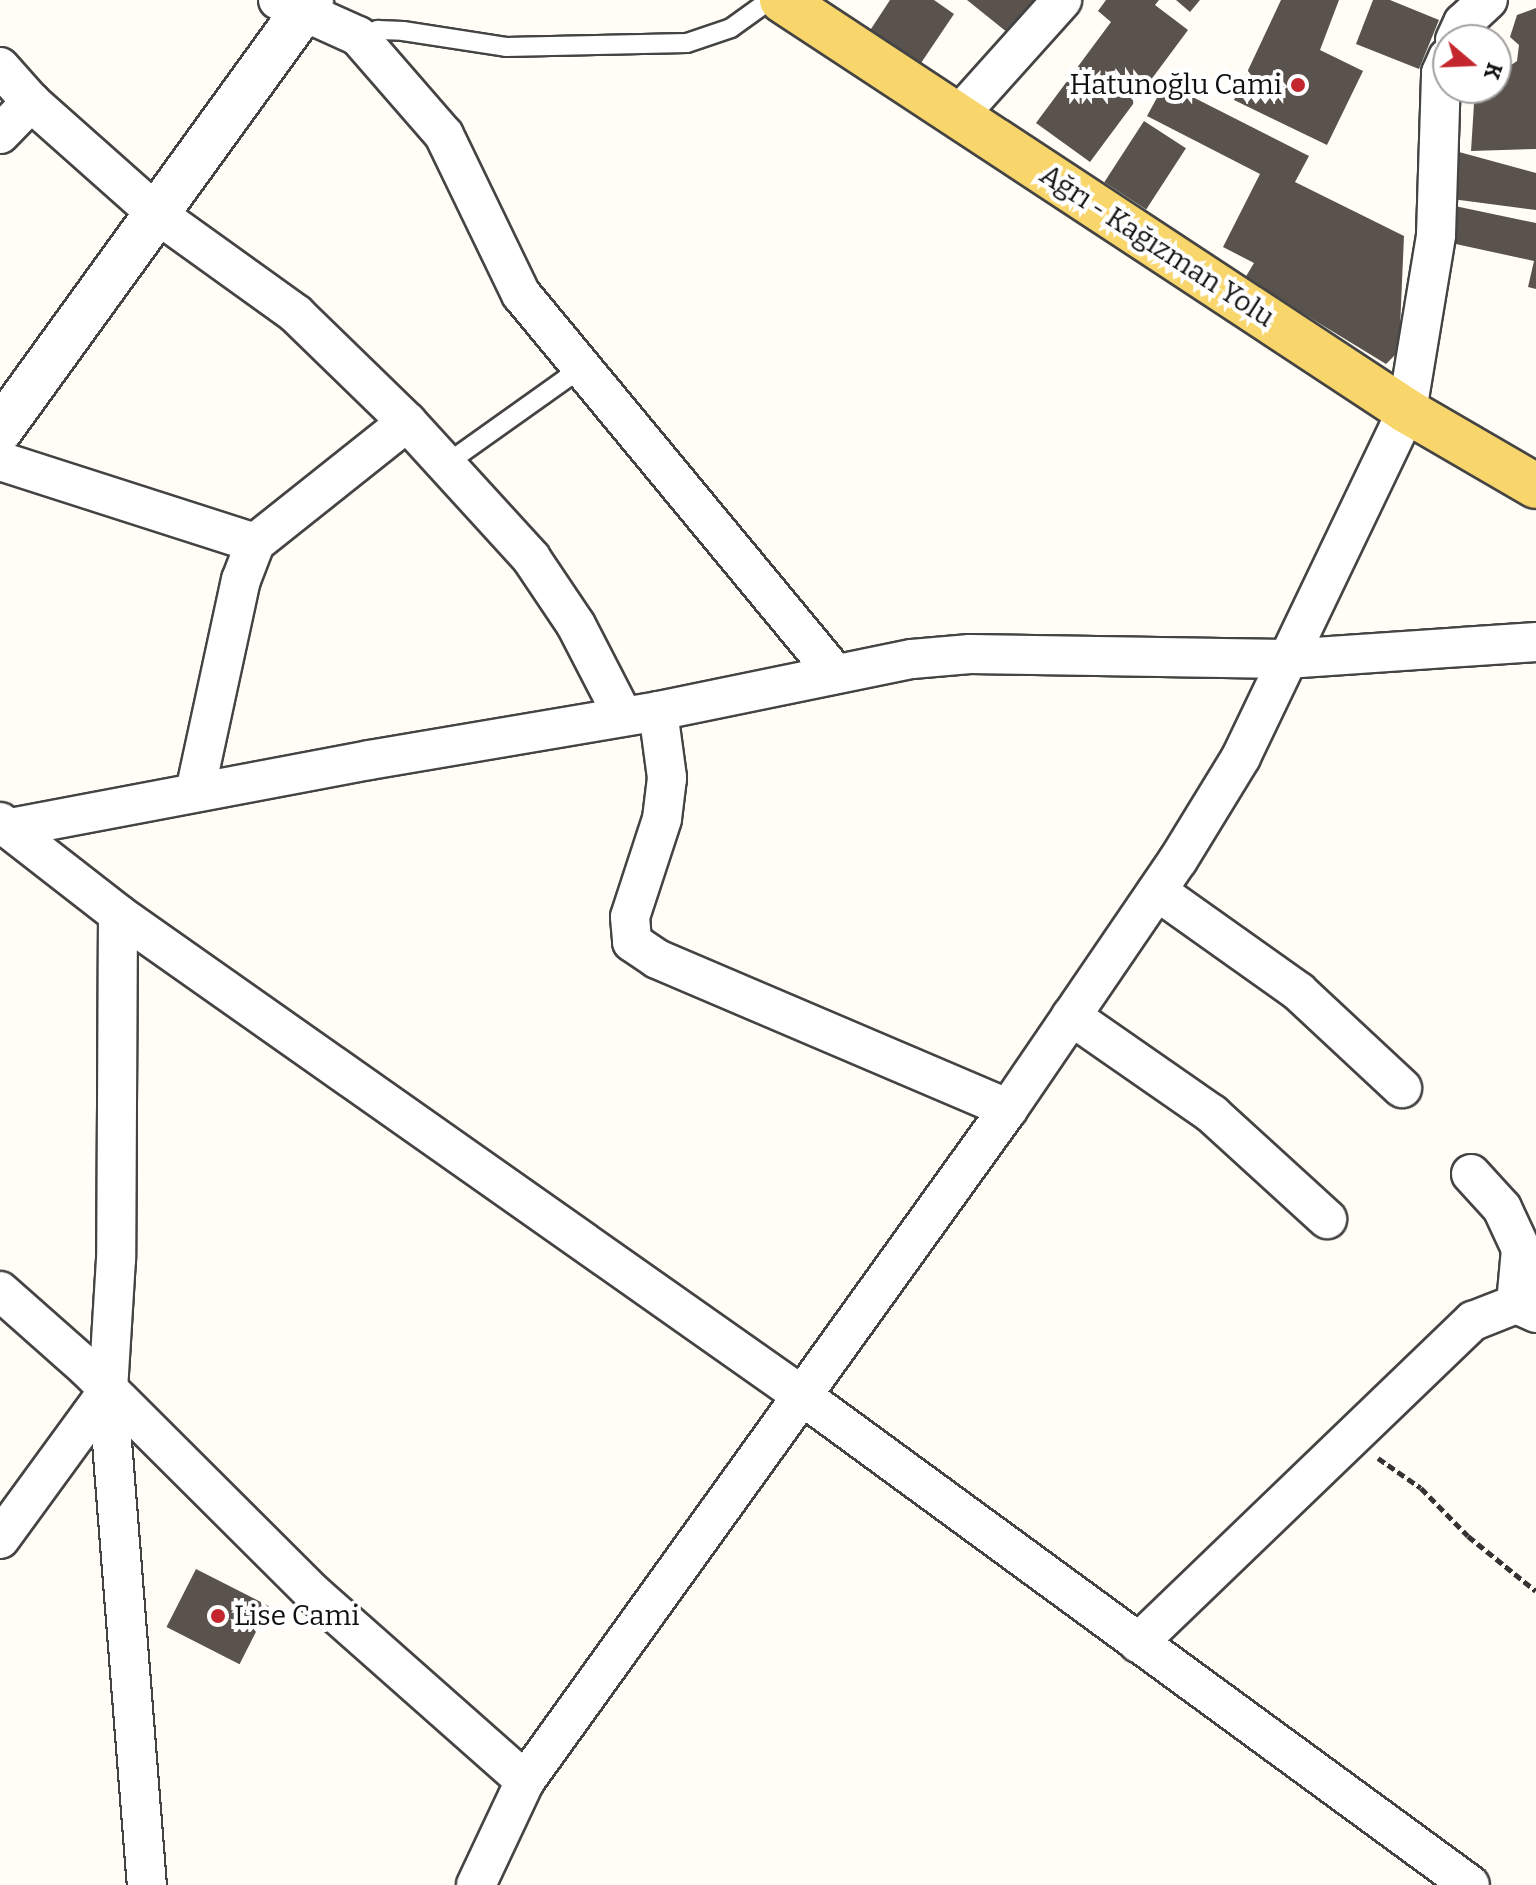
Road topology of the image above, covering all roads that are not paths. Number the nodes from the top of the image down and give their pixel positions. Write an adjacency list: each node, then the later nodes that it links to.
1 (770, 0): 7 (lane)
2 (782, 0): 11 (main road, Ağrı - Kağızman Yolu)
3 (1062, 0): 11 (street)
4 (1488, 0): 6 (street)
5 (297, 4): 7 (street); 13 (street)
6 (1463, 24)
7 (358, 36): 14 (street)
8 (0, 67): 9 (street)
9 (31, 102): 12 (street); 13 (street)
10 (1440, 104): 15 (street)
11 (958, 116): 15 (main road, Ağrı - Kağızman Yolu)
12 (0, 134)
13 (157, 214): 16 (street); 17 (street)
14 (581, 368): 19 (lane); 24 (street)
15 (1407, 411): 20 (main road, Ağrı - Kağızman Yolu); 23 (street)
16 (407, 422): 19 (street); 21 (street)
17 (0, 430)
18 (0, 461): 21 (street)
19 (446, 464): 25 (street)
20 (1536, 486)
21 (255, 543): 26 (street)
22 (1536, 642): 23 (street)
23 (1286, 659): 24 (street); 28 (street)
24 (835, 674): 25 (street)
25 (641, 714): 26 (street); 32 (street)
26 (195, 792): 27 (street)
27 (5, 825): 29 (street)
28 (1157, 891): 30 (street); 31 (street)
29 (118, 914): 37 (street); 38 (street)
30 (1071, 1016): 32 (street); 34 (street)
31 (1402, 1088)
32 (1008, 1109): 38 (street)
33 (1471, 1174): 36 (street)
34 (1327, 1219)
35 (0, 1291): 37 (street)
36 (1526, 1309): 40 (street)
37 (108, 1391): 39 (street); 41 (street); 42 (street)
38 (801, 1395): 40 (street); 41 (street)
39 (0, 1539)
40 (1138, 1643): 44 (street)
41 (525, 1781): 43 (street)
42 (147, 1885)
43 (476, 1885)
44 (1470, 1885)

